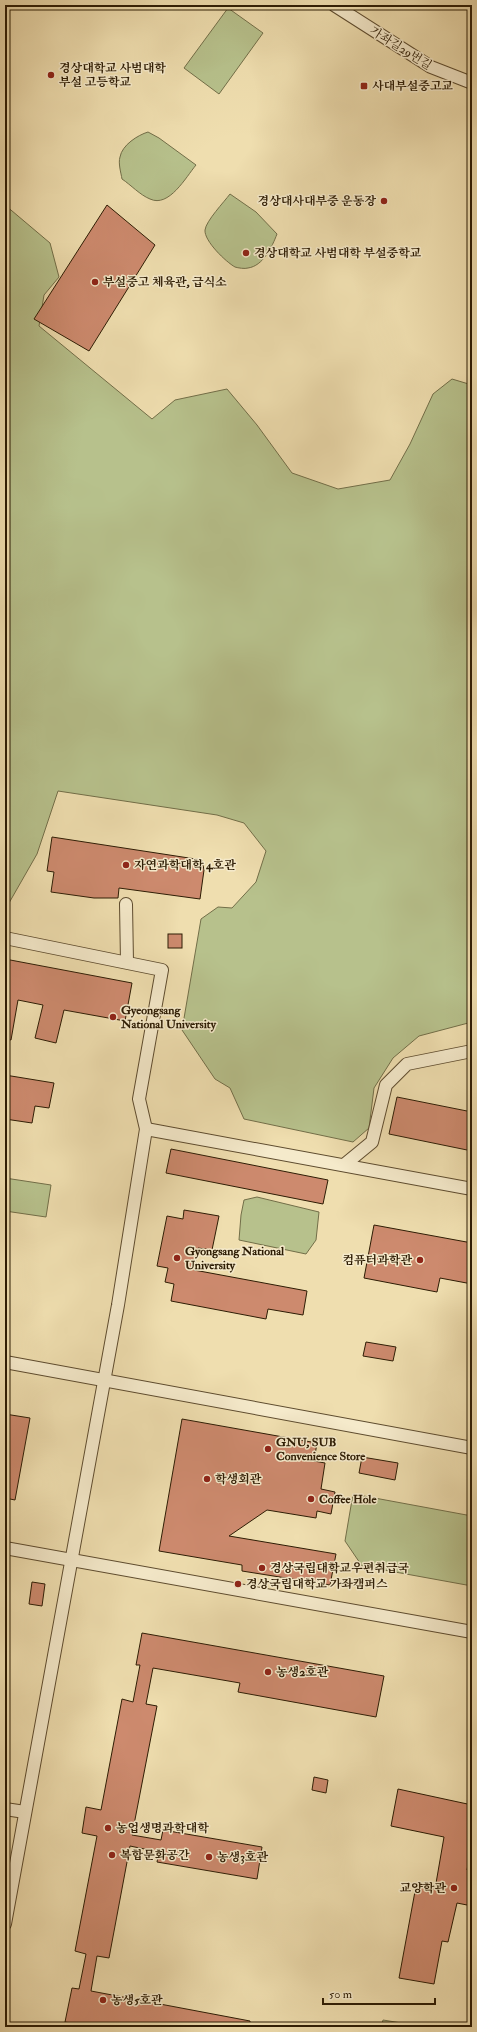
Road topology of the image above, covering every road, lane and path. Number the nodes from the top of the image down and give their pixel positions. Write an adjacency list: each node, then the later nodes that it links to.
1 (334, 5): 2 (street, 가좌길29번길)
2 (472, 83)
3 (126, 904): 5 (street)
4 (5, 938): 5 (street)
5 (127, 962): 7 (street)
6 (472, 1051): 8 (street)
7 (146, 1129): 8 (street); 11 (street)
8 (344, 1165): 9 (street)
9 (472, 1189)
10 (5, 1362): 11 (street)
11 (104, 1380): 12 (street); 14 (street)
12 (472, 1448)
13 (5, 1548): 14 (street)
14 (72, 1560): 15 (street); 17 (street)
15 (472, 1632)
16 (5, 1808): 17 (street)
17 (25, 1812): 18 (street)
18 (5, 1924)

